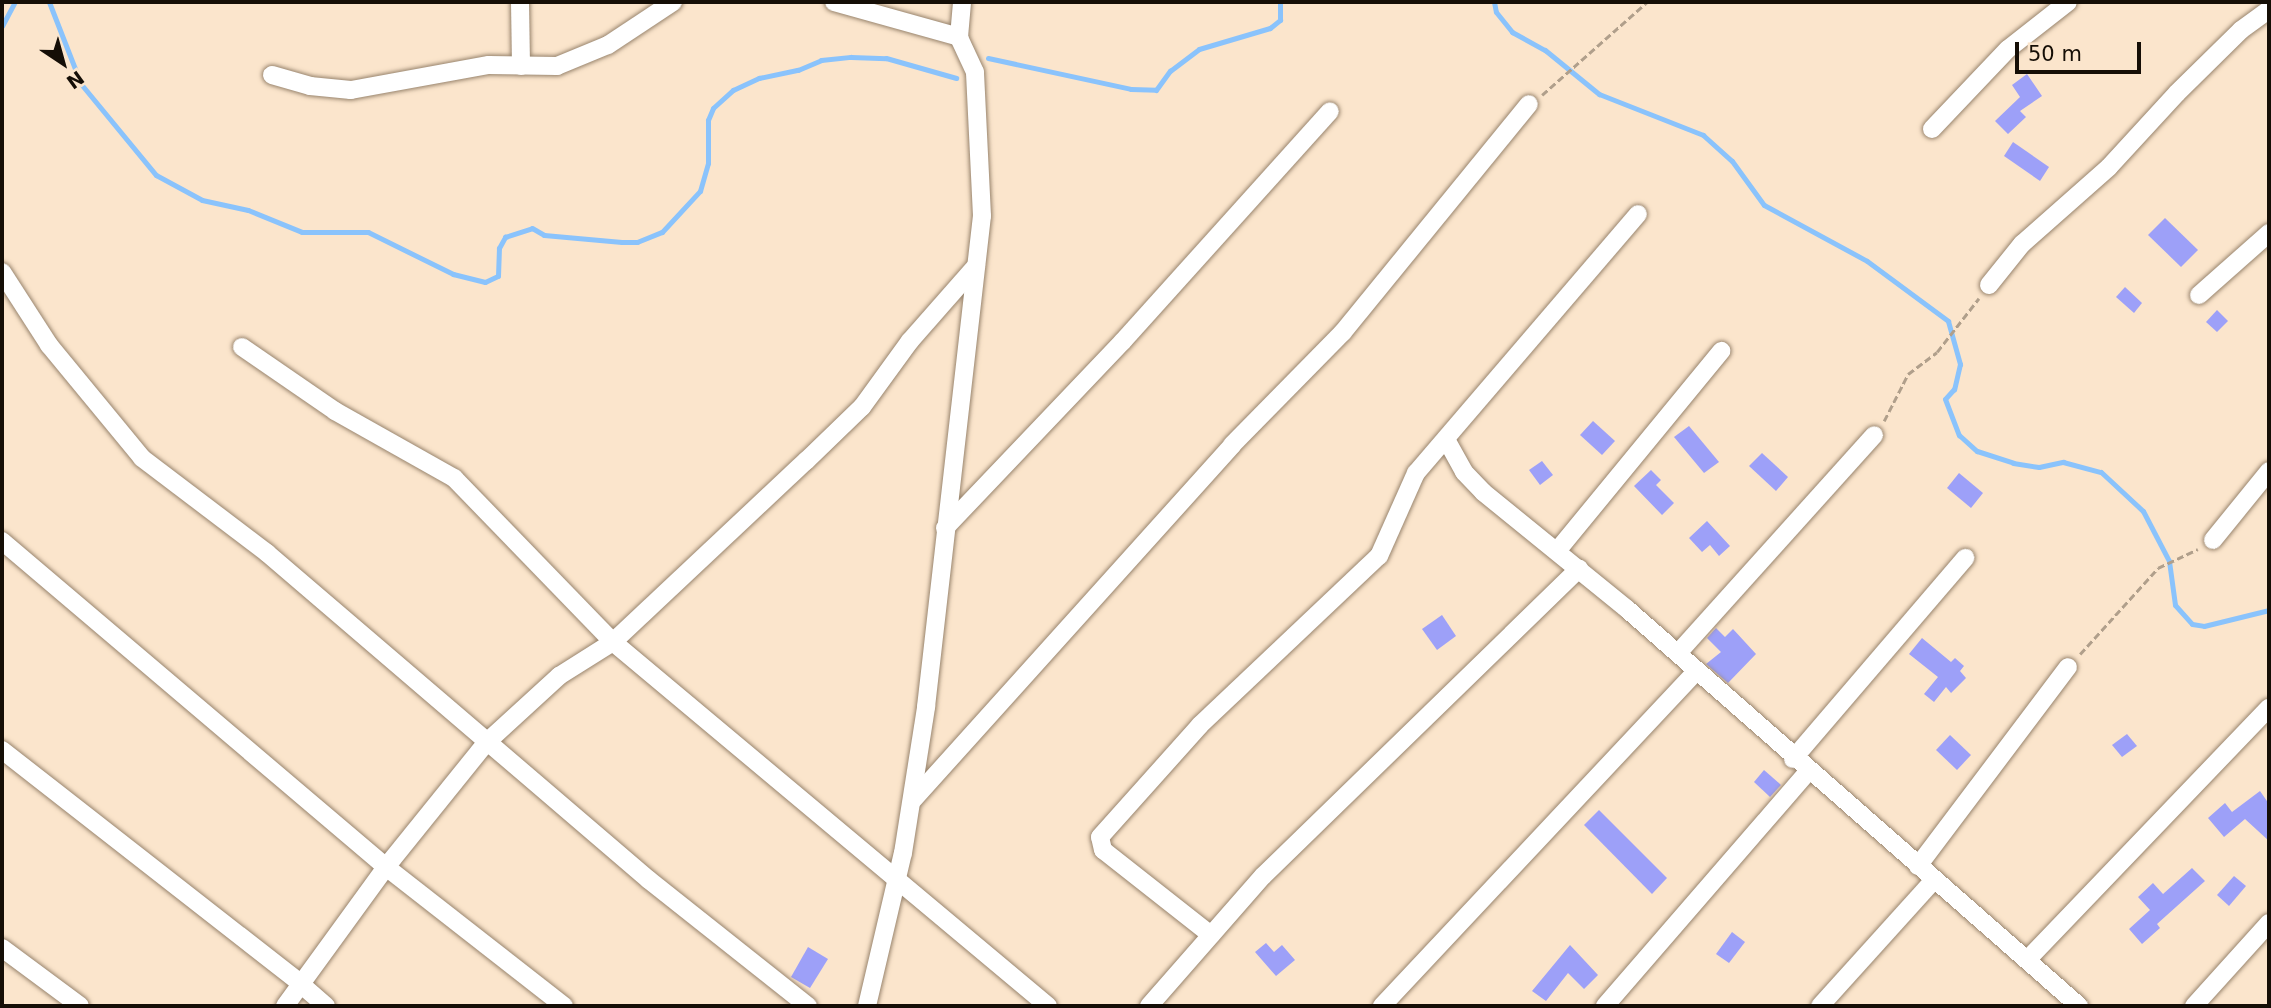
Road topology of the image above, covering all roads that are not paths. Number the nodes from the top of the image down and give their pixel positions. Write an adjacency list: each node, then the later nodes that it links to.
1 (520, 2): 8 (street)
2 (673, 2): 8 (street)
3 (834, 2): 7 (street)
4 (962, 2): 7 (street)
5 (2068, 2): 12 (street)
6 (2269, 10): 17 (street)
7 (959, 37): 15 (street)
8 (521, 66): 9 (street)
9 (272, 75)
10 (1529, 104): 39 (street)
11 (1330, 111): 24 (street)
12 (1932, 129)
13 (1638, 214): 22 (street)
14 (2269, 233): 18 (street)
15 (976, 266): 24 (street); 30 (street)
16 (2, 272): 35 (street)
17 (1989, 285)
18 (2199, 295)
19 (242, 346): 30 (street)
20 (1721, 351): 27 (street)
21 (1874, 435): 31 (street)
22 (1447, 440): 27 (street); 45 (street)
23 (2269, 471): 25 (street)
24 (945, 528): 39 (street)
25 (2213, 540)
26 (2, 541): 41 (street)
27 (1557, 551): 29 (street)
28 (1965, 558): 37 (street)
29 (1579, 569): 31 (street); 45 (street)
30 (613, 642): 35 (street); 42 (street)
31 (1678, 653): 33 (street)
32 (2068, 667): 40 (street)
33 (1697, 671): 37 (street); 57 (street)
34 (2269, 708): 47 (street)
35 (487, 742): 41 (street); 53 (street)
36 (2, 750): 48 (street)
37 (1793, 759): 38 (street)
38 (1808, 772): 40 (street); 58 (street)
39 (912, 802): 42 (street)
40 (1918, 866): 43 (street)
41 (386, 867): 48 (street); 52 (street)
42 (895, 876): 54 (street); 55 (street)
43 (1934, 880): 47 (street); 59 (street)
44 (2269, 923): 61 (street)
45 (1211, 935): 56 (street)
46 (2, 947): 49 (street)
47 (2028, 959): 60 (street)
48 (301, 984): 50 (street); 51 (street)
49 (80, 1006)
50 (285, 1006)
51 (326, 1006)
52 (564, 1006)
53 (808, 1006)
54 (867, 1006)
55 (1048, 1006)
56 (1149, 1006)
57 (1382, 1006)
58 (1605, 1006)
59 (1821, 1006)
60 (2079, 1006)
61 (2194, 1006)

